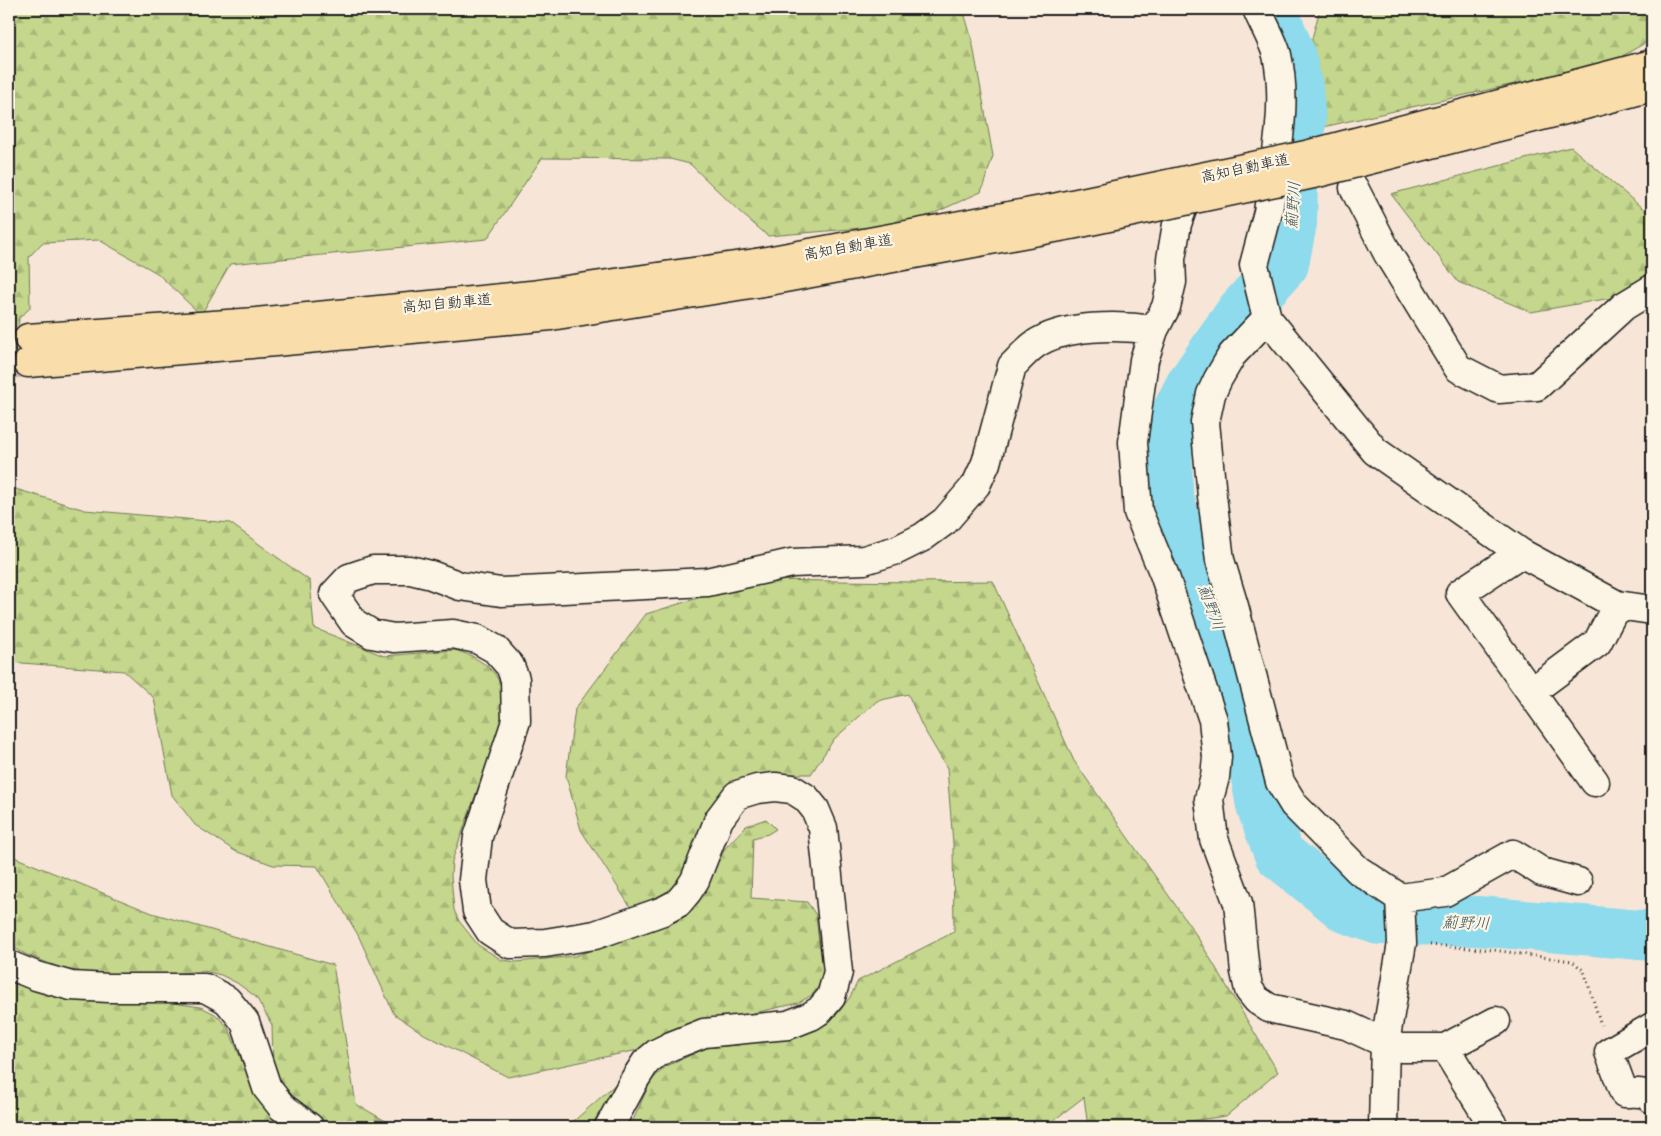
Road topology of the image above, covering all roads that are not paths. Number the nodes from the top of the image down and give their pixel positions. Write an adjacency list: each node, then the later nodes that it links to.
1 (1257, 9): 5 (street)
2 (1652, 64): 4 (highway, 高知自動車道)
3 (1652, 87): 4 (highway, 高知自動車道)
4 (1575, 96): 10 (highway, 高知自動車道, bridge)
5 (1275, 164): 8 (street); 9 (street)
6 (1354, 188): 7 (street)
7 (1652, 289)
8 (1266, 318): 11 (street); 17 (street)
9 (1154, 330): 21 (street); 25 (street)
10 (28, 351)
11 (1521, 553): 12 (street); 14 (street)
12 (1617, 605): 13 (street); 14 (street)
13 (1652, 610)
14 (1531, 692): 15 (street)
15 (1595, 782)
16 (1578, 882): 17 (street)
17 (1400, 898): 21 (street)
18 (9, 965): 24 (street)
19 (1496, 1021): 22 (street)
20 (1652, 1027): 23 (street)
21 (1385, 1043): 22 (street); 26 (street)
22 (1445, 1048): 27 (street)
23 (1652, 1099)
24 (309, 1127)
25 (609, 1127)
26 (1383, 1127)
27 (1494, 1127)

